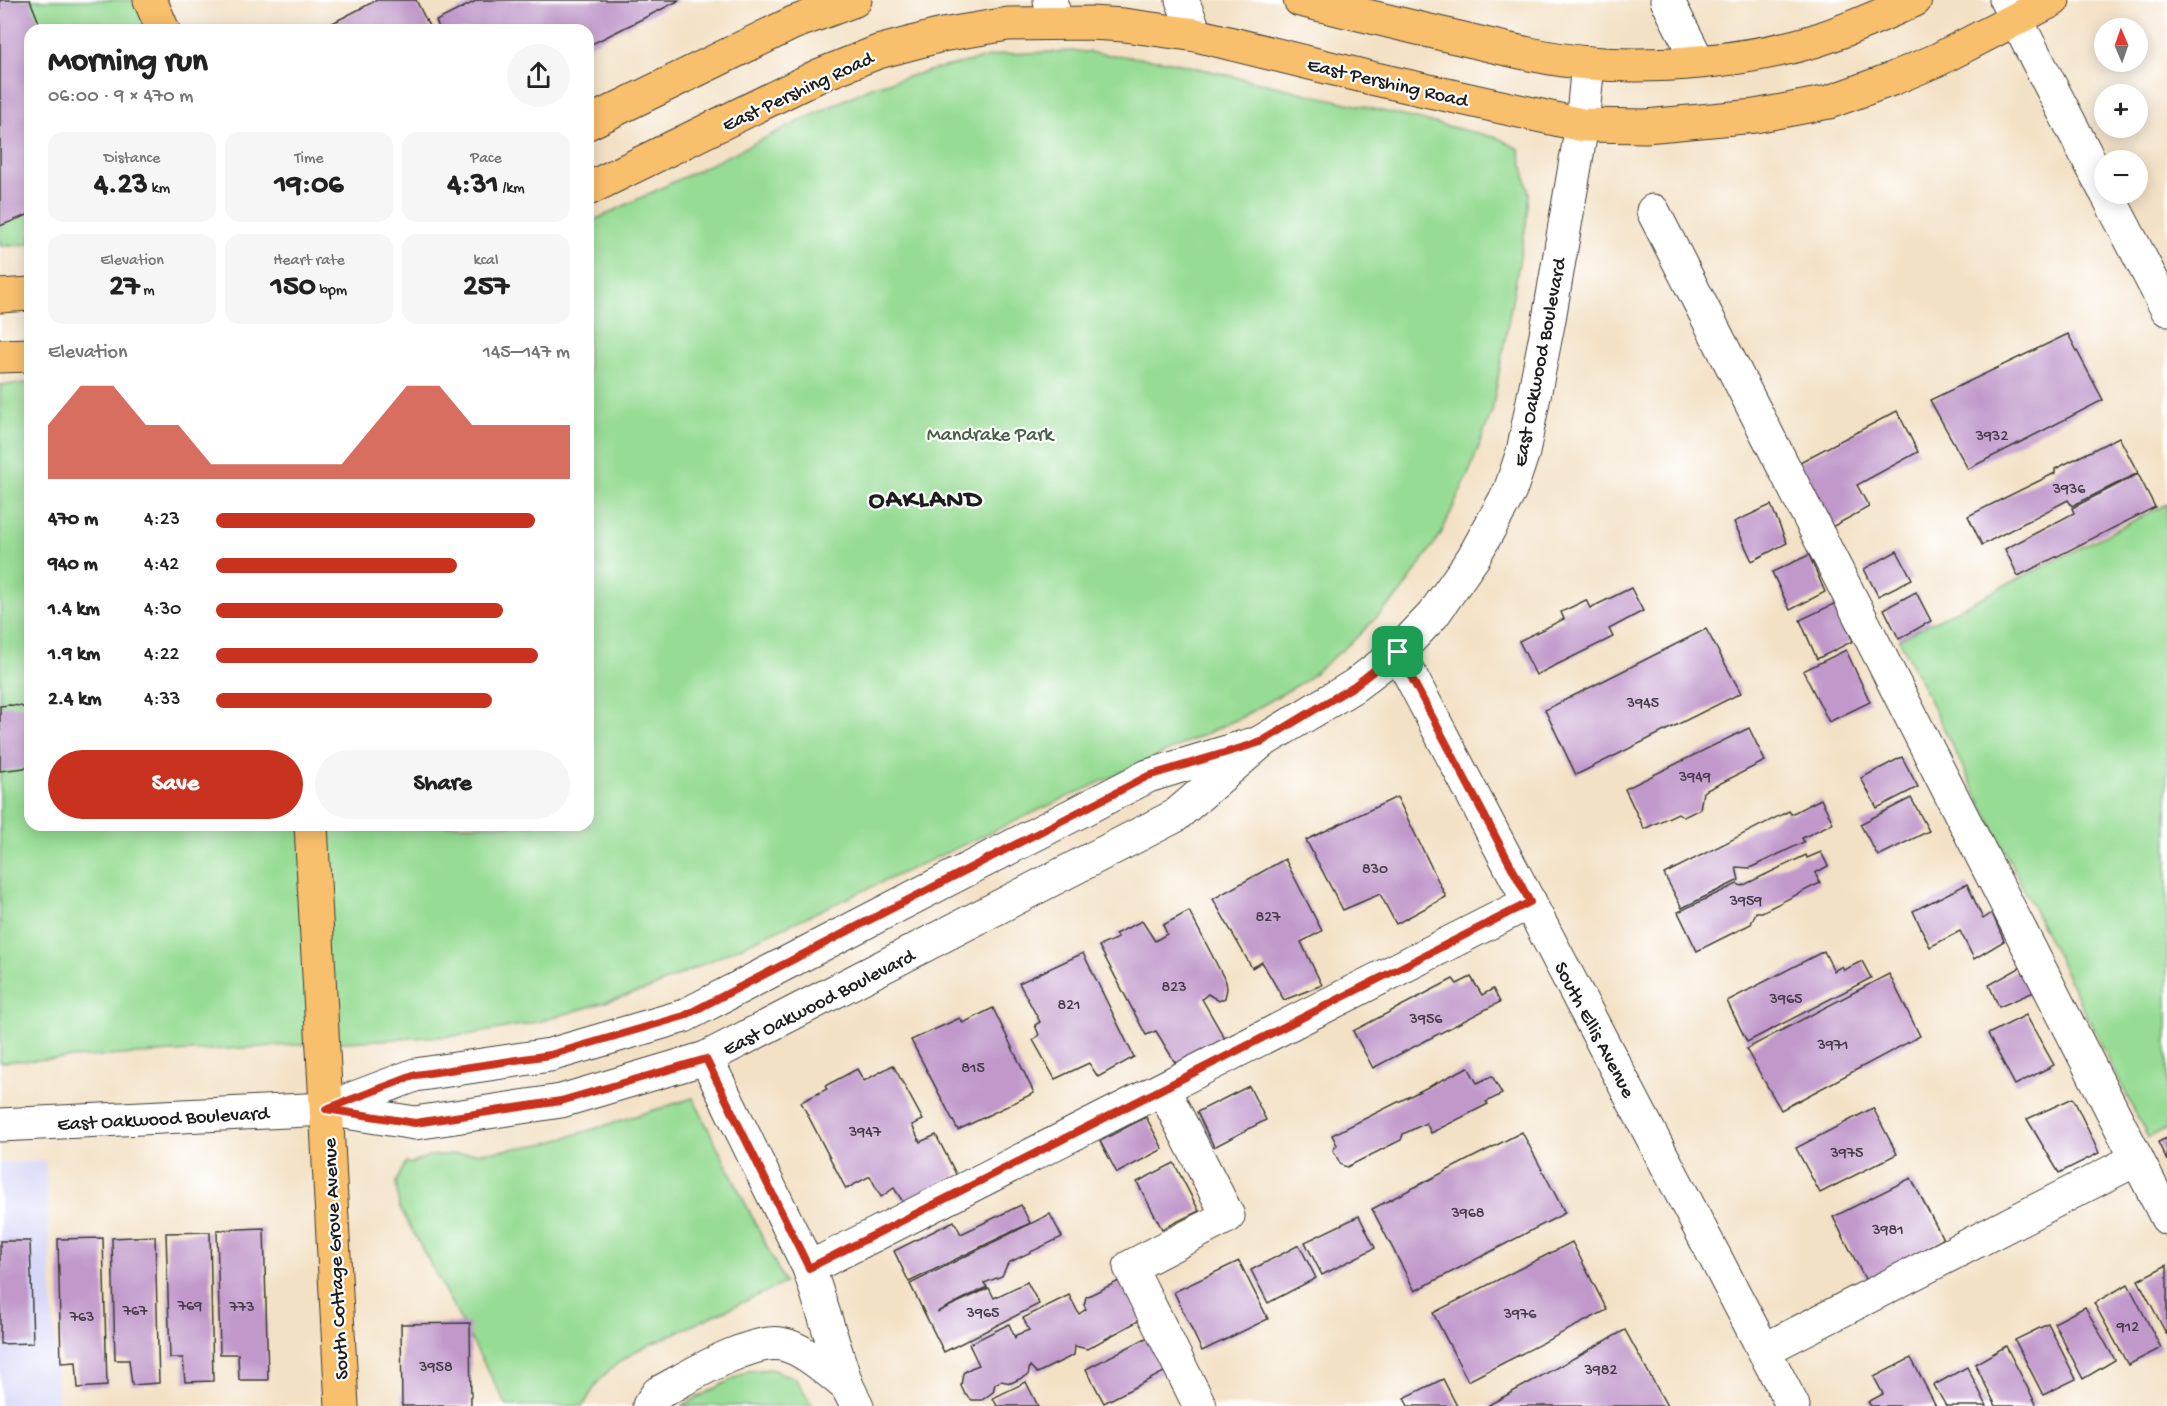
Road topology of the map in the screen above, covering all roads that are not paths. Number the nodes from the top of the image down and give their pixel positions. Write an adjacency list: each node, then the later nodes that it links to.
1 (150, 0): 10 (main road)
2 (855, 0): 14 (main road)
3 (1182, 0): 11 (street)
4 (1300, 0): 13 (main road)
5 (1667, 0): 12 (street)
6 (1915, 0): 12 (main road)
7 (2053, 0): 8 (main road)
8 (2011, 10): 15 (main road); 16 (street)
9 (1053, 11): 11 (main road, East Pershing Road); 17 (main road, East Pershing Road)
10 (160, 24)
11 (1196, 35): 15 (main road, East Pershing Road)
12 (1698, 61): 13 (main road)
13 (1588, 63): 15 (street, East Oakwood Boulevard)
14 (594, 120)
15 (1582, 124): 25 (street, East Oakwood Boulevard)
16 (2094, 170)
17 (594, 186)
18 (2112, 204): 22 (street)
19 (1653, 212): 33 (street)
20 (24, 294): 21 (main road)
21 (0, 296)
22 (2167, 309)
23 (24, 355): 24 (main road)
24 (0, 356)
25 (1398, 652): 26 (street, East Oakwood Boulevard); 28 (street, South Ellis Avenue)
26 (1261, 742): 29 (street, East Oakwood Boulevard); 31 (street, East Oakwood Boulevard)
27 (311, 831): 31 (main road, South Cottage Grove Avenue)
28 (1530, 902): 30 (street); 36 (street, South Ellis Avenue)
29 (706, 1059): 31 (street, East Oakwood Boulevard); 35 (street)
30 (1162, 1089): 35 (street); 40 (street)
31 (326, 1109): 32 (street, East Oakwood Boulevard); 38 (main road, South Cottage Grove Avenue)
32 (0, 1125)
33 (2137, 1159): 34 (street); 36 (street)
34 (2167, 1218)
35 (809, 1268): 37 (street)
36 (1764, 1350): 41 (street, South Ellis Avenue)
37 (852, 1396): 39 (street)
38 (342, 1406)
39 (649, 1406)
40 (1200, 1406)
41 (1793, 1406)

